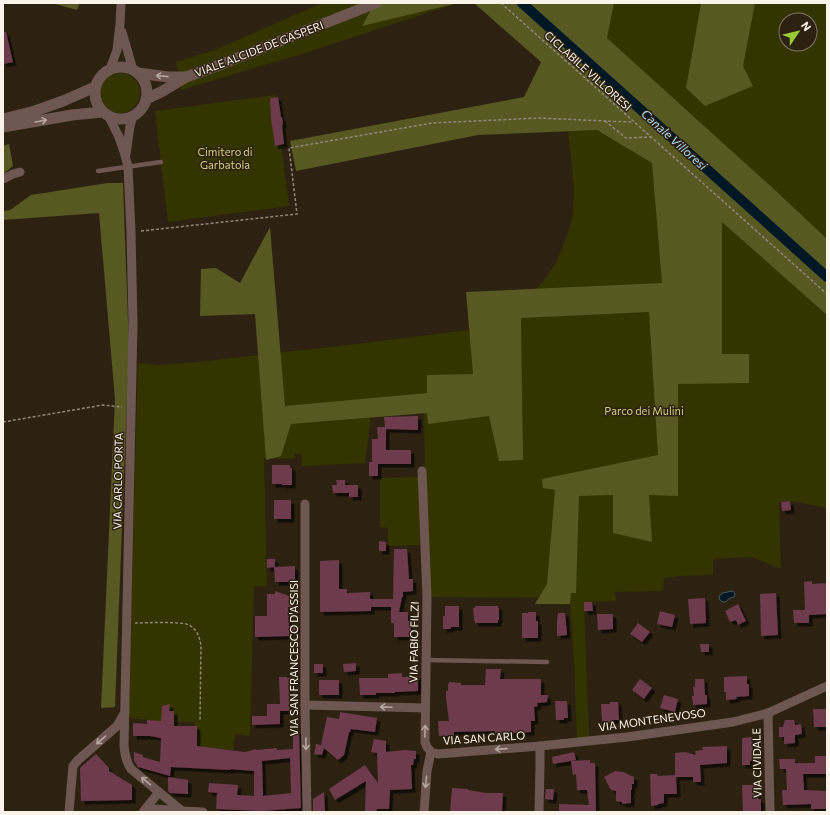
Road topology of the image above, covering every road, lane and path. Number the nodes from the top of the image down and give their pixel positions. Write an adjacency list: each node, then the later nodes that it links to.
1 (121, 3): 4 (street)
2 (376, 3): 7 (street, VIALE ALCIDE DE GASPERI)
3 (501, 3): 14 (path, CICLABILE VILLORESI)
4 (120, 24): 5 (street); 6 (street)
5 (110, 69): 6 (street); 8 (street)
6 (135, 72): 7 (street, VIALE ALCIDE DE GASPERI, one-way to 6); 9 (street)
7 (186, 77): 9 (street)
8 (95, 87): 10 (street); 12 (street)
9 (146, 99): 11 (street)
10 (106, 114): 11 (street); 15 (street, one-way to 10); 17 (street, VIA CARLO PORTA)
11 (133, 116): 17 (street)
12 (3, 119)
13 (605, 121): 14 (path); 16 (path); 23 (path)
14 (634, 122): 16 (path, CICLABILE VILLORESI)
15 (3, 128)
16 (651, 138): 24 (path, CICLABILE VILLORESI)
17 (125, 156): 19 (street, VIA CARLO PORTA)
18 (161, 162): 19 (lane)
19 (128, 167): 20 (lane); 23 (street, VIA CARLO PORTA)
20 (98, 171)
21 (20, 172): 22 (street)
22 (3, 180)
23 (131, 232): 25 (street, VIA CARLO PORTA)
24 (827, 294)
25 (132, 408): 26 (path); 29 (street, VIA CARLO PORTA)
26 (3, 422)
27 (422, 471): 30 (street, VIA FABIO FILZI)
28 (305, 504): 33 (street, VIA SAN FRANCESCO D'ASSISI)
29 (127, 623): 35 (street, VIA CARLO PORTA); 37 (path)
30 (426, 660): 31 (lane); 34 (street, VIA FABIO FILZI)
31 (547, 662)
32 (827, 686): 36 (street, VIA MONTENEVOSO)
33 (305, 705): 34 (street, one-way to 33); 46 (street, VIA SAN FRANCESCO D'ASSISI, one-way to 46)
34 (425, 708): 39 (street, VIA FABIO FILZI, one-way to 34)
35 (125, 711): 40 (street, VIA CARLO PORTA, one-way to 35); 42 (street, one-way to 42)
36 (768, 713): 38 (street, VIA MONTENEVOSO); 49 (street, VIA CIVIDALE)
37 (200, 720)
38 (540, 746): 39 (street, VIA SAN CARLO, one-way to 39); 48 (street)
39 (431, 752): 47 (street, VIA FABIO FILZI, one-way to 47)
40 (159, 792): 41 (street, VIA CARLO PORTA); 43 (street)
41 (182, 810): 44 (street); 45 (street)
42 (69, 812)
43 (143, 812)
44 (149, 812)
45 (203, 812)
46 (307, 812)
47 (424, 812)
48 (539, 812)
49 (770, 812)

